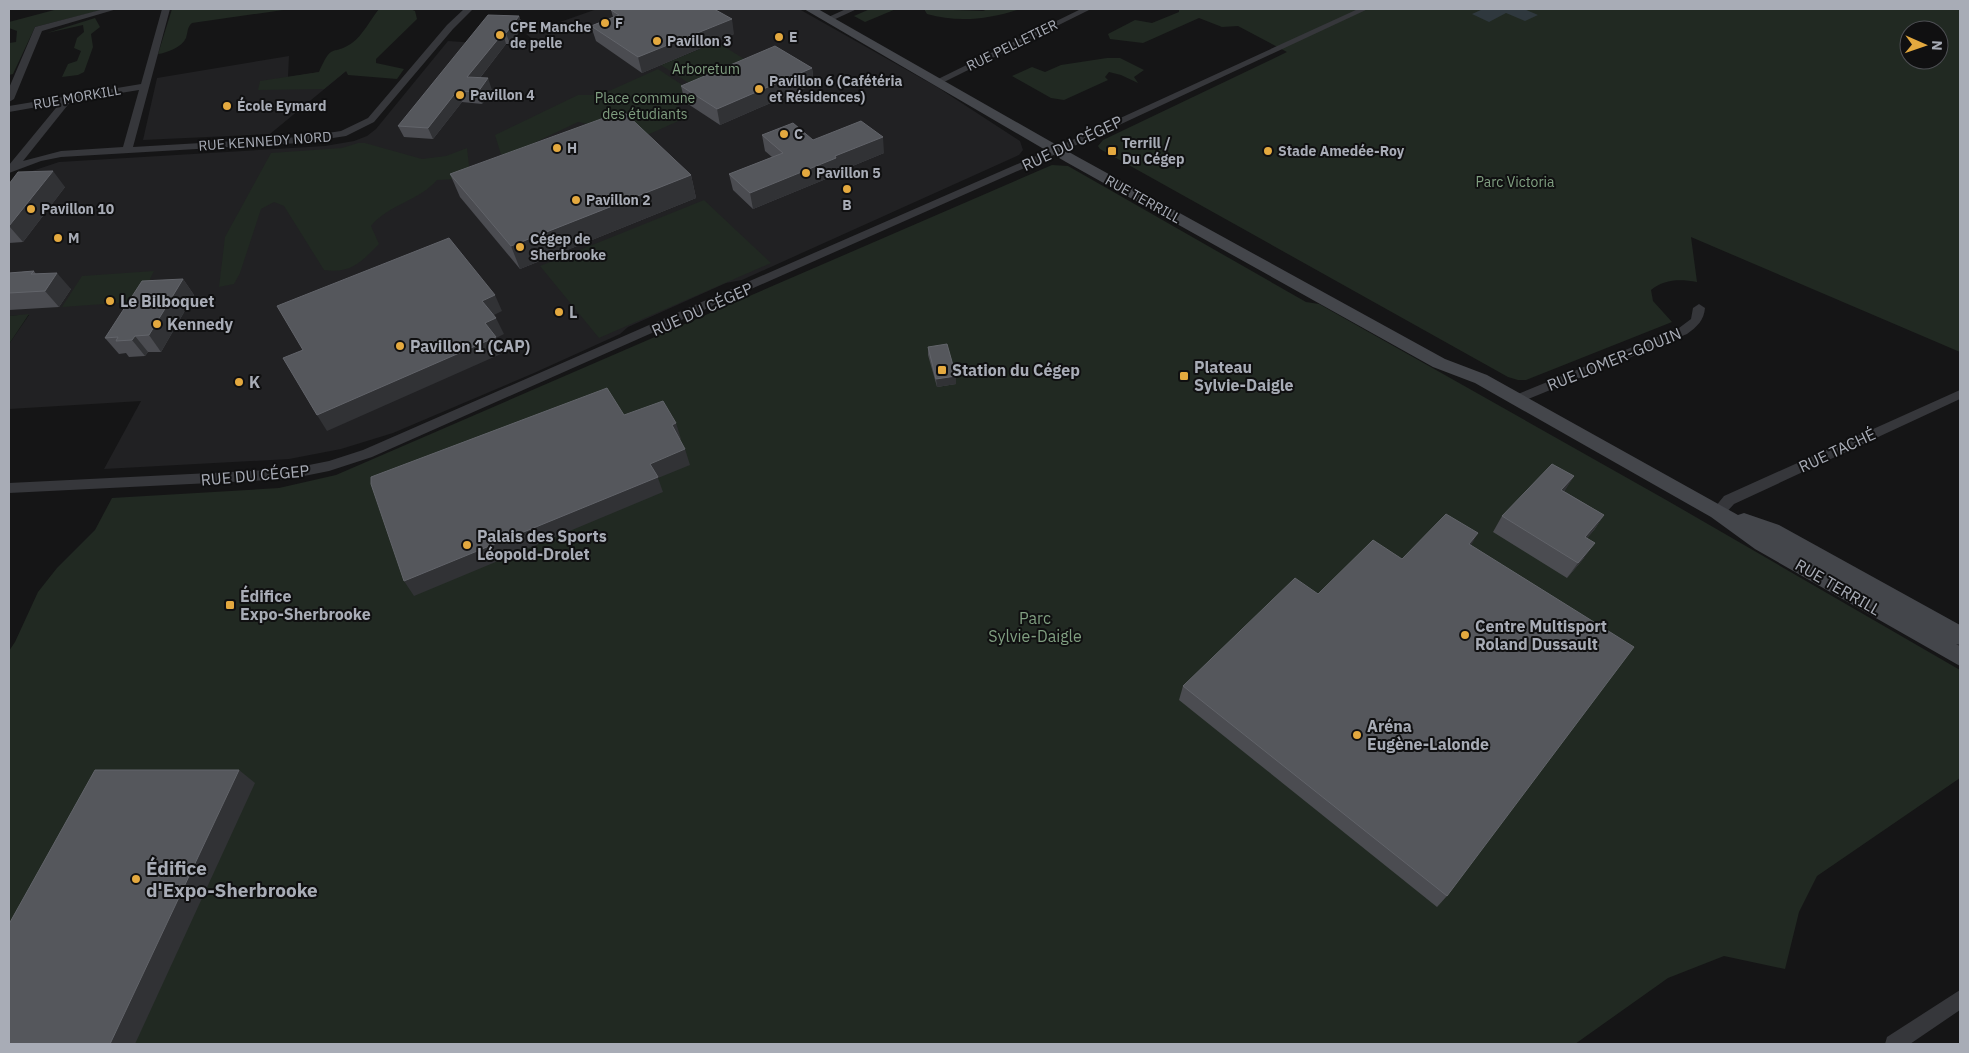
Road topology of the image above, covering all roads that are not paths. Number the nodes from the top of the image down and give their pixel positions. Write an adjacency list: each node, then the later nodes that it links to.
1 (113, 9): 11 (street)
2 (166, 9): 10 (street)
3 (469, 9): 15 (street, RUE KENNEDY NORD)
4 (810, 9): 8 (street, RUE TERRILL)
5 (853, 9): 8 (street)
6 (1087, 9): 9 (street, RUE PELLETIER)
7 (1364, 9): 14 (street, RUE DU CÉGEP)
8 (833, 14): 9 (street, RUE TERRILL)
9 (943, 79): 14 (street, RUE TERRILL)
10 (145, 86): 12 (street, RUE MORKILL); 15 (street)
11 (9, 99)
12 (68, 99): 13 (street, RUE MORKILL); 16 (street)
13 (9, 109)
14 (1064, 148): 19 (street, RUE TERRILL); 20 (street, RUE DU CÉGEP)
15 (127, 150): 16 (street, RUE KENNEDY NORD)
16 (9, 170)
17 (1698, 308): 19 (street, RUE LOMER-GOUIN)
18 (1960, 394): 21 (street, RUE TACHÉ)
19 (1517, 399): 21 (street, RUE TERRILL)
20 (9, 488)
21 (1718, 512): 22 (street, RUE TERRILL)
22 (1959, 649)
23 (1960, 999): 24 (street)
24 (1894, 1044)

